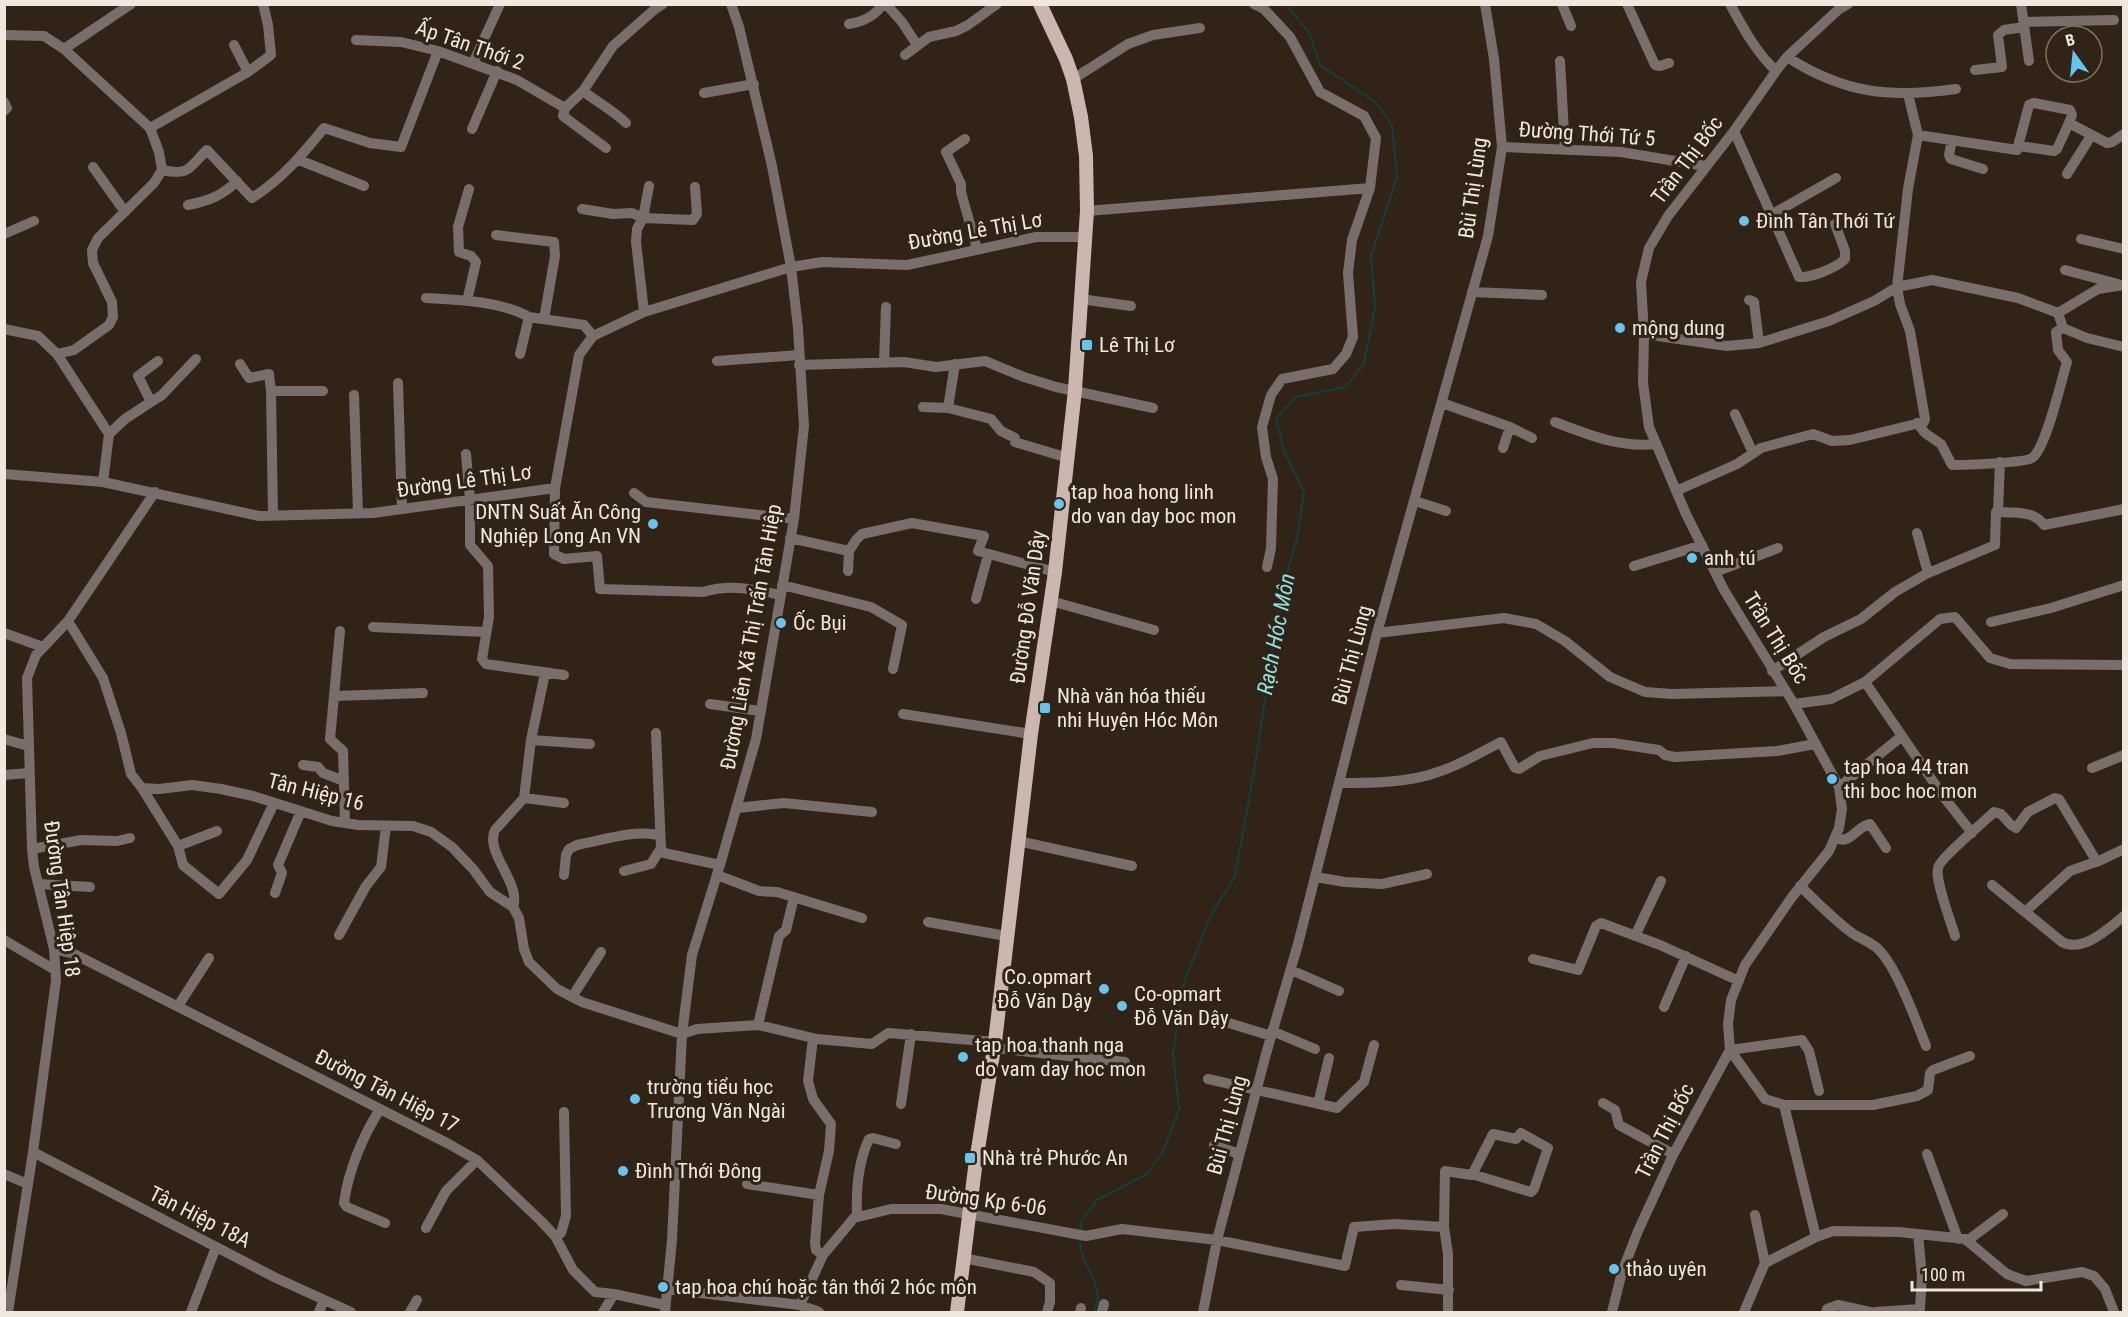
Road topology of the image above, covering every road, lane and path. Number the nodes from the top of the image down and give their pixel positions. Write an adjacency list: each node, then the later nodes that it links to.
1 (131, 4): 26 (street)
2 (263, 4): 37 (street)
3 (500, 4): 32 (street)
4 (663, 4): 41 (street)
5 (731, 4): 39 (street, Đường Liên Xã Thị Trấn Tân Hiệp)
6 (884, 4): 18 (street); 25 (street)
7 (997, 4): 25 (street)
8 (1040, 4): 38 (main road, Đường Đỗ Văn Dậy)
9 (1254, 4): 72 (street)
10 (1562, 4): 20 (street)
11 (1627, 4): 33 (street)
12 (1730, 4): 36 (street)
13 (1848, 4): 16 (street, Trần Thị Bốc)
14 (2021, 4): 19 (street)
15 (1488, 6): 58 (street, Bùi Thị Lùng)
16 (1836, 8): 29 (street, Trần Thị Bốc)
17 (2114, 20): 19 (street)
18 (849, 24)
19 (2024, 24): 31 (street); 34 (street)
20 (1571, 26)
21 (1200, 28): 38 (street)
22 (4, 35): 26 (street)
23 (356, 40): 27 (street, Ấp Tân Thới 2)
24 (234, 45): 37 (street)
25 (917, 45): 28 (street)
26 (64, 50): 49 (street)
27 (438, 51): 32 (street, Ấp Tân Thới 2); 61 (street)
28 (905, 55)
29 (1787, 57): 36 (street, Trần Thị Bốc); 43 (street)
30 (1560, 61): 60 (street)
31 (2028, 62)
32 (473, 63): 35 (street, Ấp Tân Thới 2)
33 (1669, 63)
34 (1975, 70)
35 (497, 71): 45 (street, Ấp Tân Thới 2); 50 (street)
36 (1776, 71): 51 (street, Trần Thị Bốc)
37 (248, 72): 49 (street)
38 (1073, 79): 76 (main road, Đường Đỗ Văn Dậy)
39 (754, 84): 42 (street); 90 (street, Đường Liên Xã Thị Trấn Tân Hiệp)
40 (1956, 89): 43 (street)
41 (583, 91): 45 (street); 47 (street)
42 (704, 93)
43 (1908, 94): 53 (street)
44 (4, 102): 46 (street)
45 (565, 108): 59 (street)
46 (4, 111)
47 (626, 123)
48 (2069, 123): 54 (street); 57 (street); 57 (street)
49 (150, 128): 65 (street)
50 (472, 129)
51 (1734, 131): 62 (street, Trần Thị Bốc); 78 (street)
52 (2124, 134): 54 (street)
53 (1918, 135): 56 (street); 93 (street)
54 (2091, 136): 66 (street)
55 (964, 139): 88 (street)
56 (1952, 140): 57 (street); 64 (street)
57 (2019, 146)
58 (1502, 147): 60 (street, Đường Thới Tứ 5); 94 (street, Bùi Thị Lùng)
59 (606, 148)
60 (1565, 150): 62 (street, Đường Thới Tứ 5)
61 (299, 160): 68 (street); 69 (street)
62 (1705, 166): 108 (street, Trần Thị Bốc)
63 (93, 167): 77 (street)
64 (1983, 169)
65 (162, 170): 68 (street); 77 (street)
66 (2067, 174)
67 (1836, 178): 78 (street)
68 (237, 181): 74 (street)
69 (364, 186)
70 (649, 186): 79 (street)
71 (695, 187): 79 (street)
72 (1371, 188): 76 (street); 165 (street)
73 (469, 189): 99 (street)
74 (188, 205)
75 (582, 209): 79 (street)
76 (1087, 211): 84 (main road, Đường Đỗ Văn Dậy)
77 (125, 212): 112 (street)
78 (1771, 215): 81 (street)
79 (643, 218): 102 (street)
80 (34, 220): 82 (street)
81 (1835, 224)
82 (4, 234)
83 (496, 235): 86 (street)
84 (1084, 237): 88 (street, Đường Lê Thị Lơ); 97 (main road, Đường Đỗ Văn Dậy)
85 (2081, 239): 89 (street)
86 (554, 242): 87 (street); 105 (street)
87 (567, 244)
88 (977, 249): 90 (street, Đường Lê Thị Lơ)
89 (2124, 249)
90 (791, 267): 102 (street, Đường Lê Thị Lơ); 115 (street, Đường Liên Xã Thị Trấn Tân Hiệp)
91 (2065, 270): 92 (street)
92 (2122, 285): 103 (street)
93 (1897, 287): 103 (street); 110 (street); 133 (street)
94 (1472, 292): 95 (street); 127 (street, Bùi Thị Lùng)
95 (1542, 295)
96 (426, 298): 99 (street)
97 (1080, 299): 100 (street); 122 (main road, Đường Đỗ Văn Dậy)
98 (1749, 300): 110 (street)
99 (466, 301): 104 (street)
100 (1131, 306)
101 (886, 307): 118 (street)
102 (644, 312): 109 (street, Đường Lê Thị Lơ)
103 (2058, 313): 106 (street)
104 (529, 317): 105 (street); 113 (street)
105 (544, 319): 109 (street)
106 (2063, 328): 111 (street); 142 (street)
107 (4, 329): 112 (street)
108 (1644, 334): 110 (street); 137 (street, Trần Thị Bốc)
109 (593, 336): 145 (street, Đường Lê Thị Lơ)
110 (1759, 344)
111 (2124, 347)
112 (57, 354): 135 (street)
113 (520, 354)
114 (196, 359): 126 (street)
115 (799, 360): 117 (street); 118 (street); 157 (street, Đường Liên Xã Thị Trấn Tân Hiệp)
116 (158, 361): 126 (street)
117 (717, 361)
118 (884, 363): 120 (street)
119 (240, 364): 123 (street)
120 (956, 364): 122 (street); 129 (street)
121 (398, 383): 151 (street)
122 (1075, 390): 130 (street); 141 (main road, Đường Đỗ Văn Dậy)
123 (271, 391): 124 (street); 156 (street)
124 (323, 391)
125 (354, 396): 155 (street)
126 (151, 402): 135 (street)
127 (1442, 403): 134 (street); 150 (street, Bùi Thị Lùng)
128 (923, 407): 129 (street)
129 (948, 408): 141 (street)
130 (1153, 408)
131 (1735, 414): 139 (street)
132 (1555, 422): 137 (street)
133 (1917, 423): 139 (street); 142 (street)
134 (1510, 427): 136 (street); 138 (street)
135 (109, 434): 144 (street)
136 (1532, 438)
137 (1656, 444): 146 (street, Trần Thị Bốc)
138 (1503, 448)
139 (1753, 453): 146 (street)
140 (466, 454): 149 (street)
141 (1068, 458): 167 (main road, Đường Đỗ Văn Dậy)
142 (2000, 462): 154 (street)
143 (4, 474): 144 (street, Đường Lê Thị Lơ)
144 (103, 482): 147 (street, Đường Lê Thị Lơ)
145 (555, 488): 149 (street, Đường Lê Thị Lơ); 171 (street)
146 (1676, 491): 160 (street, Trần Thị Bốc)
147 (155, 492): 156 (street, Đường Lê Thị Lơ); 174 (street, Đường Tân Hiệp 18)
148 (634, 493): 157 (street)
149 (470, 500): 151 (street, Đường Lê Thị Lơ); 179 (street)
150 (1415, 501): 153 (street); 181 (street, Bùi Thị Lùng)
151 (402, 509): 155 (street, Đường Lê Thị Lơ)
152 (2124, 509): 154 (street)
153 (1446, 511)
154 (1998, 512): 169 (street)
155 (358, 513): 156 (street, Đường Lê Thị Lơ)
156 (273, 516)
157 (794, 519): 159 (street, Đường Liên Xã Thị Trấn Tân Hiệp)
158 (1917, 533): 169 (street)
159 (790, 538): 162 (street); 171 (street, Đường Liên Xã Thị Trấn Tân Hiệp)
160 (1702, 545): 164 (street); 168 (street, Trần Thị Bốc)
161 (1778, 548): 168 (street)
162 (849, 551): 163 (street); 166 (street)
163 (988, 555): 167 (street); 172 (street)
164 (1634, 566)
165 (1267, 567)
166 (848, 571)
167 (1055, 572): 173 (main road, Đường Đỗ Văn Dậy)
168 (1715, 572): 185 (street, Trần Thị Bốc)
169 (1928, 573): 185 (street)
170 (2124, 585): 175 (street)
171 (781, 590): 184 (street); 194 (street, Đường Liên Xã Thị Trấn Tân Hiệp)
172 (976, 599)
173 (1051, 601): 177 (street); 197 (main road, Đường Đỗ Văn Dậy)
174 (68, 621): 182 (street, Đường Tân Hiệp 18); 212 (street)
175 (1991, 622)
176 (374, 627): 179 (street)
177 (1154, 630)
178 (340, 631): 191 (street)
179 (485, 632): 186 (street)
180 (4, 633): 182 (street)
181 (1377, 633): 189 (street); 210 (street, Bùi Thị Lùng)
182 (43, 647): 203 (street, Đường Tân Hiệp 18)
183 (2124, 665): 188 (street)
184 (893, 669)
185 (1772, 671): 189 (street, Trần Thị Bốc)
186 (544, 673): 187 (street); 200 (street)
187 (564, 675)
188 (1865, 682): 193 (street); 198 (street)
189 (1785, 691): 193 (street, Trần Thị Bốc)
190 (423, 693): 191 (street)
191 (335, 696): 209 (street)
192 (710, 704): 194 (street)
193 (1794, 704): 202 (street, Trần Thị Bốc)
194 (760, 711): 216 (street, Đường Liên Xã Thị Trấn Tân Hiệp)
195 (903, 714): 197 (street)
196 (656, 733): 223 (street)
197 (1031, 734): 226 (main road, Đường Đỗ Văn Dậy)
198 (1902, 736): 211 (street); 222 (street)
199 (4, 739): 203 (street)
200 (531, 740): 201 (street); 213 (street)
201 (590, 744)
202 (1815, 744): 210 (street); 211 (street, Trần Thị Bốc)
203 (28, 746): 207 (street, Đường Tân Hiệp 18)
204 (2124, 754): 206 (street)
205 (303, 765): 209 (street)
206 (2092, 768)
207 (29, 773): 208 (street); 230 (street, Đường Tân Hiệp 18)
208 (4, 775)
209 (344, 781): 219 (street)
210 (1339, 783): 238 (street, Bùi Thị Lùng)
211 (1839, 787): 224 (street, Trần Thị Bốc)
212 (142, 788): 214 (street, Tân Hiệp 16); 227 (street)
213 (524, 798): 215 (street); 246 (street)
214 (274, 803): 217 (street, Tân Hiệp 16); 227 (street)
215 (564, 803)
216 (736, 808): 218 (street); 234 (street, Đường Liên Xã Thị Trấn Tân Hiệp)
217 (301, 811): 219 (street, Tân Hiệp 16); 244 (street)
218 (872, 812)
219 (345, 823): 220 (street, Tân Hiệp 16)
220 (386, 826): 246 (street, Tân Hiệp 16); 251 (street)
221 (217, 831): 227 (street)
222 (1972, 833): 232 (street); 254 (street)
223 (660, 836): 228 (street); 237 (street)
224 (1836, 837): 229 (street); 242 (street, Trần Thị Bốc)
225 (130, 838): 230 (street)
226 (1018, 841): 233 (street); 252 (main road, Đường Đỗ Văn Dậy)
227 (178, 846)
228 (661, 848): 234 (street); 235 (street)
229 (1886, 848)
230 (32, 849): 240 (street, Đường Tân Hiệp 18)
231 (2124, 849): 232 (street)
232 (2097, 862): 247 (street)
233 (1132, 866)
234 (719, 870): 245 (street); 270 (street, Đường Liên Xã Thị Trấn Tân Hiệp)
235 (624, 871)
236 (1427, 874): 238 (street)
237 (564, 875)
238 (1316, 877): 262 (street, Bùi Thị Lùng)
239 (1661, 881): 253 (street)
240 (38, 884): 243 (street); 256 (street, Đường Tân Hiệp 18)
241 (1992, 885): 247 (street)
242 (1800, 886): 263 (street, Trần Thị Bốc); 276 (street)
243 (90, 887)
244 (275, 893)
245 (794, 897): 249 (street); 269 (street)
246 (513, 907): 265 (street)
247 (2026, 911): 248 (street)
248 (2124, 916)
249 (862, 918)
250 (928, 922): 252 (street)
251 (339, 935)
252 (1006, 936): 274 (main road, Đường Đỗ Văn Dậy)
253 (1635, 936): 258 (street); 260 (street)
254 (1955, 936)
255 (4, 940): 261 (street)
256 (54, 949): 261 (street, Đường Tân Hiệp 18); 266 (street, Đường Tân Hiệp 17)
257 (602, 952): 265 (street)
258 (1686, 956): 263 (street); 267 (street)
259 (209, 958): 266 (street)
260 (1533, 959)
261 (55, 970): 293 (street, Đường Tân Hiệp 18)
262 (1291, 970): 264 (street); 272 (street, Bùi Thị Lùng)
263 (1739, 981): 278 (street, Trần Thị Bốc)
264 (1339, 991)
265 (572, 996): 270 (street)
266 (178, 1006): 289 (street, Đường Tân Hiệp 17)
267 (1664, 1007)
268 (1203, 1016): 272 (street)
269 (758, 1025): 270 (street); 273 (street)
270 (682, 1034): 320 (street, Đường Liên Xã Thị Trấn Tân Hiệp)
271 (911, 1034): 273 (street); 274 (street); 286 (street)
272 (1272, 1034): 277 (street); 283 (street, Bùi Thị Lùng)
273 (813, 1038): 302 (street)
274 (995, 1045): 281 (street); 303 (main road, Đường Đỗ Văn Dậy)
275 (1374, 1045): 287 (street)
276 (1926, 1046)
277 (1315, 1049)
278 (1730, 1050): 284 (street); 288 (street); 295 (street, Trần Thị Bốc)
279 (1971, 1056): 288 (street)
280 (1329, 1058): 287 (street)
281 (1125, 1062)
282 (1208, 1079): 283 (street)
283 (1257, 1089): 287 (street); 294 (street, Bùi Thị Lùng)
284 (1819, 1091)
285 (1603, 1103): 295 (street)
286 (901, 1104)
287 (1318, 1104)
288 (1784, 1105): 312 (street)
289 (380, 1109): 297 (street, Đường Tân Hiệp 17); 307 (street)
290 (564, 1112): 311 (street)
291 (896, 1144): 306 (street)
292 (1215, 1145): 294 (street)
293 (33, 1152): 300 (street, Đường Tân Hiệp 18); 315 (street, Tân Hiệp 18A)
294 (1239, 1154): 313 (street, Bùi Thị Lùng)
295 (1673, 1154): 338 (street, Trần Thị Bốc)
296 (1927, 1154): 314 (street)
297 (477, 1160): 309 (street); 311 (street, Đường Tân Hiệp 17)
298 (4, 1174): 300 (street)
299 (1472, 1174): 299 (street); 308 (street)
300 (28, 1184): 327 (street, Đường Tân Hiệp 18)
301 (747, 1184): 302 (street)
302 (819, 1195): 316 (street)
303 (969, 1213): 306 (street, Đường Kp 6-06); 313 (street, Đường Kp 6-06); 317 (main road, Đường Đỗ Văn Dậy)
304 (2003, 1214): 314 (street)
305 (1755, 1215): 318 (street)
306 (857, 1217): 316 (street)
307 (385, 1223)
308 (1444, 1227): 313 (street); 321 (street)
309 (426, 1228)
310 (1918, 1234): 312 (street); 314 (street); 342 (street)
311 (555, 1236): 322 (street, Đường Tân Hiệp 17)
312 (1816, 1237): 318 (street)
313 (1217, 1240): 336 (street, Bùi Thị Lùng)
314 (1963, 1240): 343 (street)
315 (216, 1247): 323 (street, Tân Hiệp 18A); 328 (street)
316 (823, 1255): 325 (street)
317 (963, 1258): 334 (main road, Đường Đỗ Văn Dậy); 335 (street)
318 (1765, 1263): 339 (street)
319 (1401, 1285): 321 (street)
320 (668, 1289): 325 (street); 326 (street, Đường Liên Xã Thị Trấn Tân Hiệp)
321 (1449, 1290): 337 (street)
322 (614, 1294): 326 (street, Đường Tân Hiệp 17); 332 (street)
323 (324, 1300): 329 (street); 330 (street, Tân Hiệp 18A)
324 (417, 1300): 331 (street)
325 (800, 1305): 333 (street)
326 (665, 1309)
327 (8, 1312)
328 (191, 1312)
329 (319, 1312)
330 (351, 1312)
331 (410, 1312)
332 (603, 1312)
333 (819, 1312)
334 (957, 1312)
335 (1047, 1312)
336 (1203, 1312)
337 (1448, 1312)
338 (1616, 1312)
339 (1744, 1312)
340 (1827, 1312): 341 (street)
341 (1870, 1312)
342 (1875, 1312)
343 (2114, 1312)

